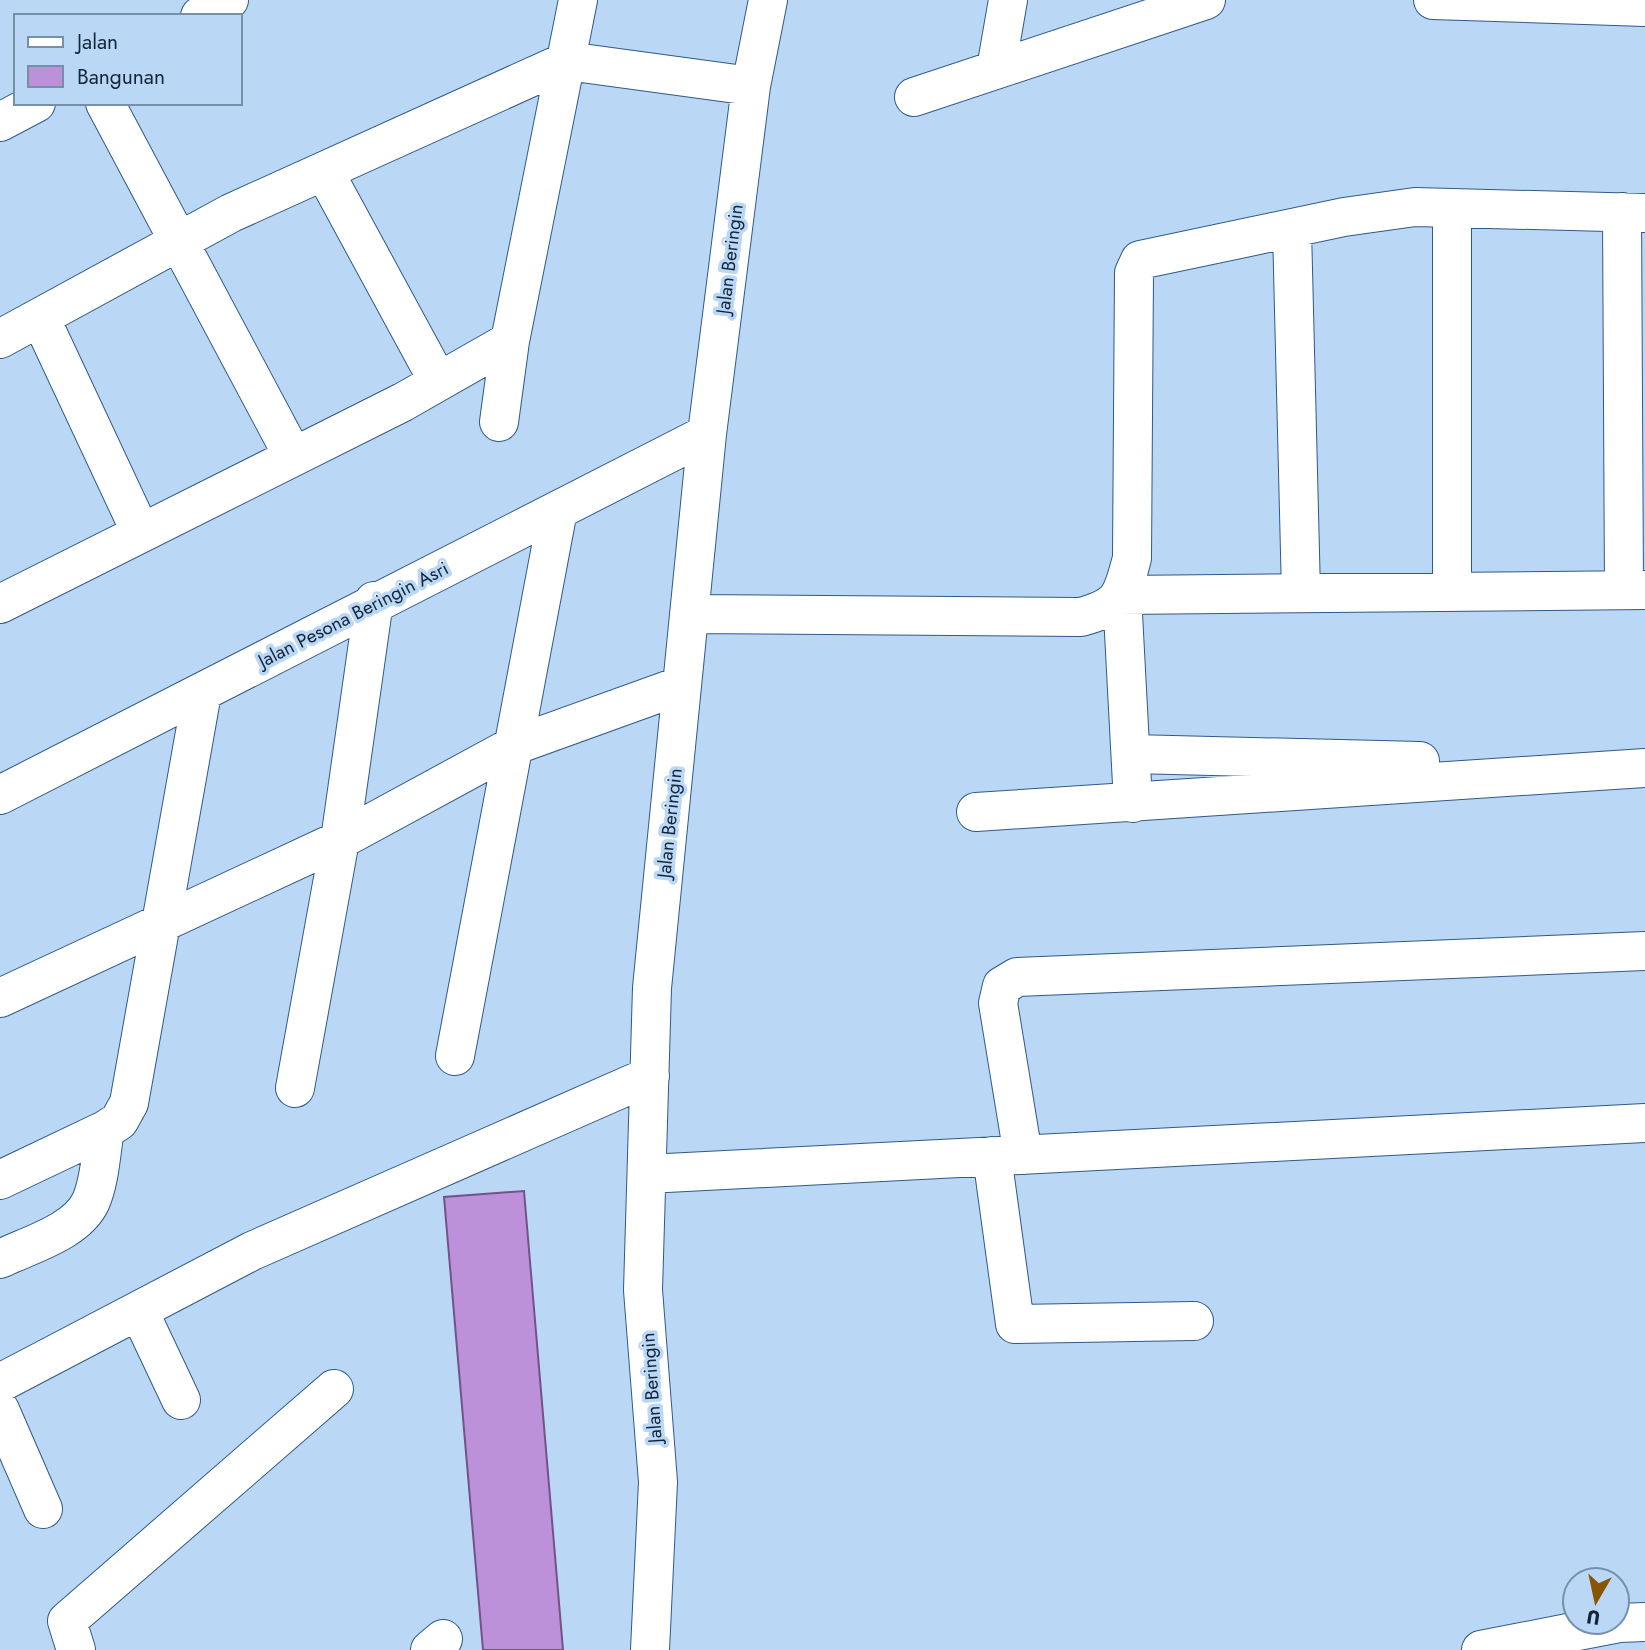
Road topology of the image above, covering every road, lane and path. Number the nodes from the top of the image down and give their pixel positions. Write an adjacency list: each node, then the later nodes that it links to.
1 (229, 0): 9 (street)
2 (578, 0): 10 (street)
3 (768, 0): 12 (street, Jalan Beringin)
4 (1008, 0): 11 (street)
5 (1206, 0): 11 (street)
6 (1433, 0): 7 (street)
7 (1577, 2): 8 (street)
8 (1645, 7)
9 (204, 14)
10 (567, 61): 12 (street); 17 (street); 24 (street)
11 (996, 69): 13 (street)
12 (751, 86): 27 (street, Jalan Beringin)
13 (914, 97)
14 (32, 105): 16 (street)
15 (107, 105): 21 (street)
16 (0, 122)
17 (324, 171): 21 (street); 25 (street)
18 (1452, 208): 19 (street); 20 (street); 32 (street)
19 (1633, 213): 31 (street)
20 (1292, 229): 33 (street); 34 (street)
21 (178, 242): 22 (street); 28 (street)
22 (40, 317): 23 (street); 30 (street)
23 (0, 339)
24 (510, 341): 25 (street); 26 (street)
25 (438, 381): 28 (street)
26 (499, 422)
27 (707, 433): 29 (street, Jalan Pesona Beringin Asri); 37 (street, Jalan Beringin)
28 (293, 456): 30 (street)
29 (558, 510): 35 (street, Jalan Pesona Beringin Asri); 40 (street)
30 (141, 533): 36 (street)
31 (1634, 590): 32 (street)
32 (1452, 592): 33 (street)
33 (1301, 593): 34 (street)
34 (1122, 595): 37 (street); 41 (street)
35 (374, 601): 39 (street, Jalan Pesona Beringin Asri); 46 (street)
36 (0, 604)
37 (689, 614): 38 (street, Jalan Beringin)
38 (682, 685): 40 (street); 51 (street, Jalan Beringin)
39 (202, 693): 43 (street, Jalan Pesona Beringin Asri); 47 (street)
40 (513, 746): 46 (street); 50 (street)
41 (1132, 754): 42 (street); 44 (street)
42 (1645, 767): 44 (street)
43 (0, 795)
44 (1133, 803): 45 (street)
45 (976, 812)
46 (340, 839): 47 (street); 52 (street)
47 (161, 921): 49 (street); 54 (street)
48 (1645, 951): 55 (street)
49 (0, 998)
50 (455, 1056)
51 (650, 1076): 56 (street, Jalan Beringin); 59 (street)
52 (295, 1087)
53 (1645, 1123): 55 (street)
54 (105, 1130): 57 (street); 58 (street)
55 (1007, 1155): 56 (street); 60 (street)
56 (647, 1174): 68 (street, Jalan Beringin)
57 (0, 1180)
58 (0, 1259)
59 (139, 1311): 61 (street); 63 (street)
60 (1194, 1321)
61 (0, 1383)
62 (334, 1389): 67 (street)
63 (180, 1400)
64 (0, 1410): 65 (street)
65 (43, 1509)
66 (1632, 1623): 69 (street)
67 (76, 1650)
68 (650, 1650)
69 (1481, 1650)

